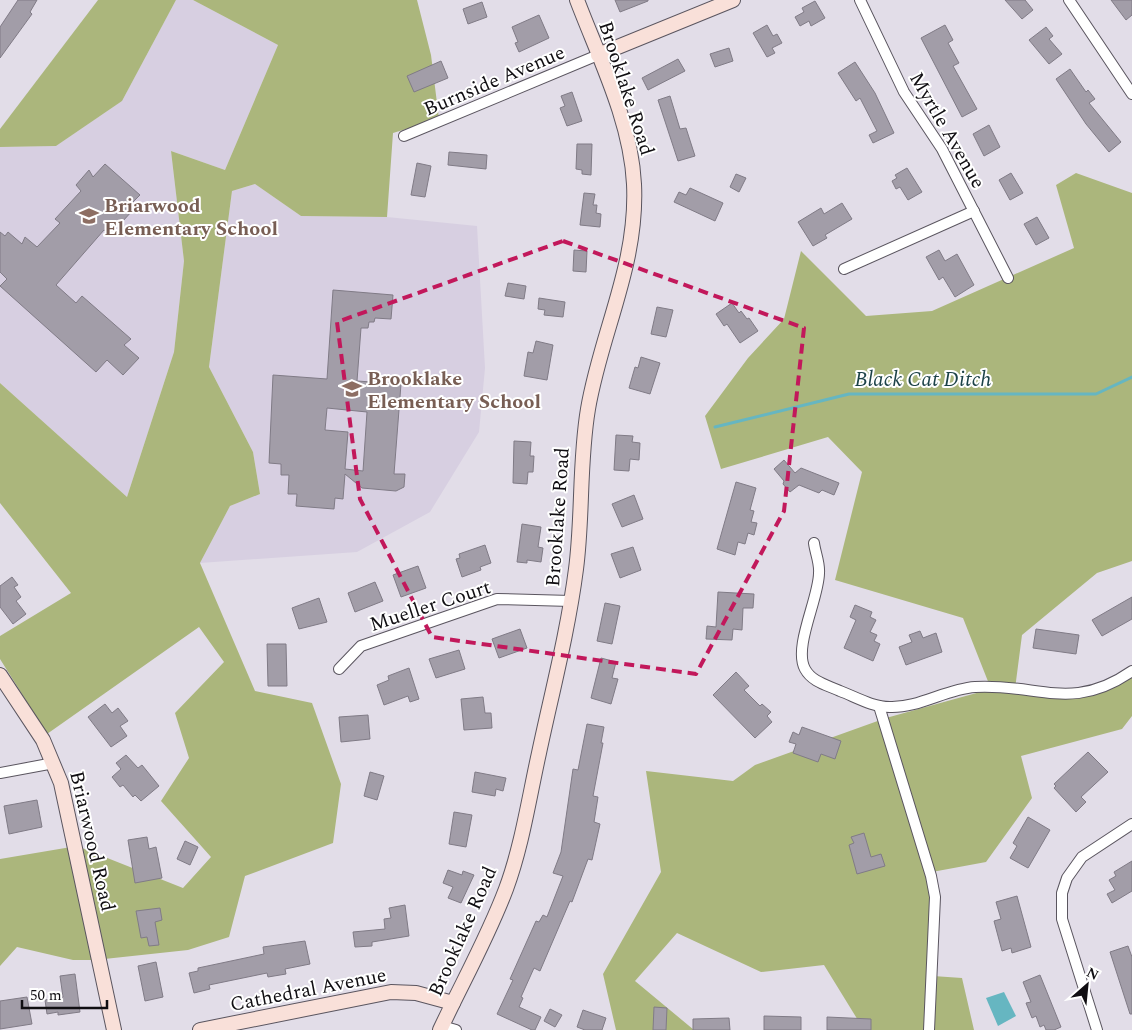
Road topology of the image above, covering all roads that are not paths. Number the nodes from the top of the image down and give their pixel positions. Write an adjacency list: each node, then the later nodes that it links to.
1 (577, 0): 5 (street, Brooklake Road)
2 (733, 0): 5 (street)
3 (860, 0): 8 (street, Myrtle Avenue)
4 (1069, 0): 6 (street)
5 (598, 55): 7 (street, Burnside Avenue); 12 (street, Brooklake Road)
6 (1132, 94)
7 (404, 136)
8 (974, 211): 9 (street); 10 (street, Myrtle Avenue)
9 (844, 270)
10 (1008, 278)
11 (814, 543): 16 (street)
12 (571, 601): 13 (street, Mueller Court); 20 (street, Brooklake Road)
13 (338, 669)
14 (1132, 671): 16 (street)
15 (0, 675): 17 (street, Briarwood Road)
16 (879, 706): 25 (street)
17 (54, 764): 18 (street); 22 (street, Briarwood Road)
18 (0, 773)
19 (1132, 824): 26 (street)
20 (453, 1003): 21 (street, Brooklake Road); 23 (street, Cathedral Avenue)
21 (441, 1028): 24 (street)
22 (114, 1030)
23 (200, 1030)
24 (456, 1030)
25 (930, 1030)
26 (1097, 1030)

